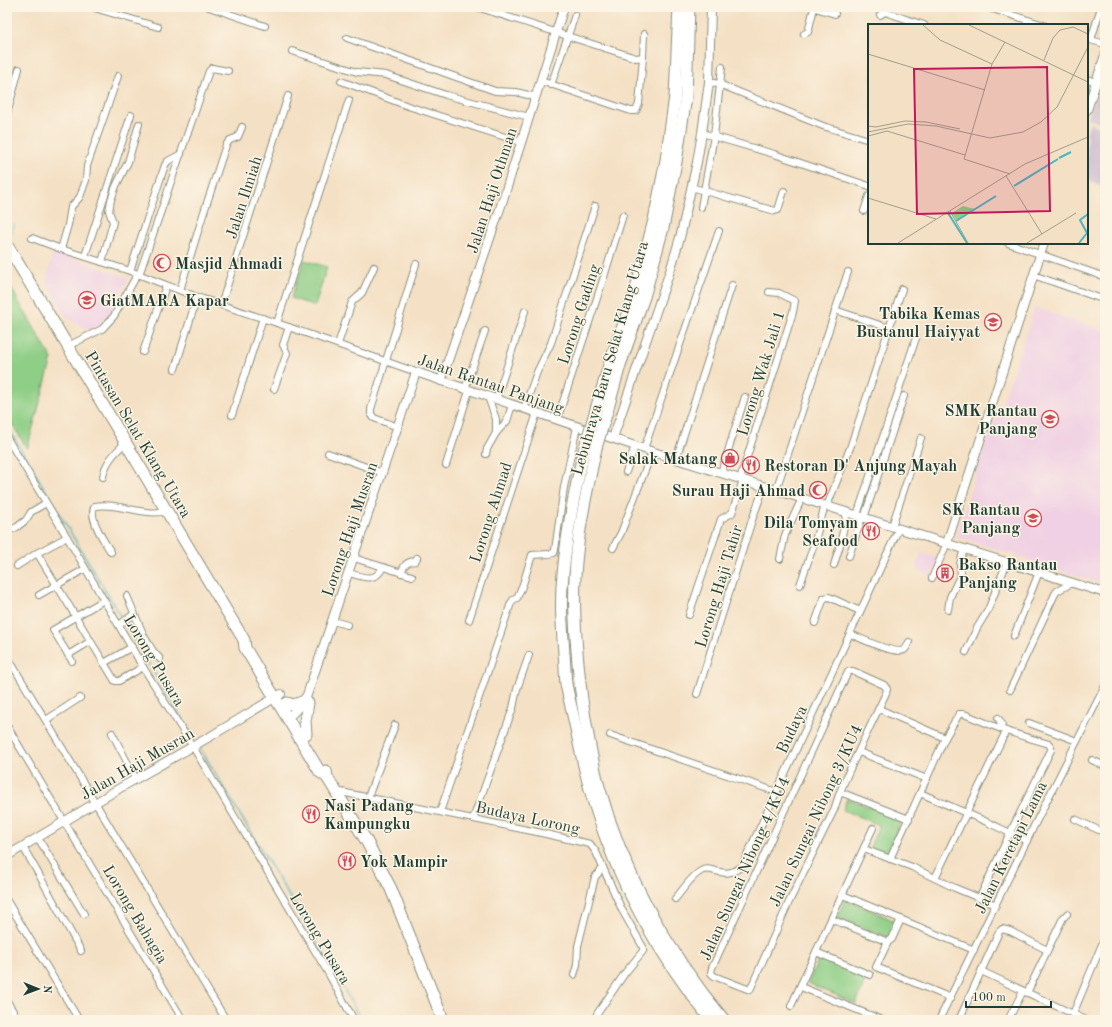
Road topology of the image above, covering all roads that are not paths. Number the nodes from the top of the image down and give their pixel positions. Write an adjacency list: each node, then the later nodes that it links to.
1 (91, 7): 17 (street)
2 (209, 7): 16 (street)
3 (477, 7): 18 (street)
4 (564, 7): 18 (street, Jalan Haji Othman)
5 (679, 7): 108 (highway, Lebuhraya Baru Selat Klang Utara)
6 (690, 7): 108 (highway, Lebuhraya Baru Selat Klang Utara)
7 (711, 7): 35 (street)
8 (813, 7): 11 (street); 20 (street)
9 (986, 7): 15 (street)
10 (1101, 7): 23 (street)
11 (835, 14)
12 (575, 15): 21 (street)
13 (880, 15): 14 (street)
14 (921, 24)
15 (1041, 24)
16 (265, 26)
17 (158, 27)
18 (556, 33): 21 (street); 34 (street, Jalan Haji Othman)
19 (644, 34): 27 (street)
20 (804, 34)
21 (568, 37): 27 (street); 38 (street)
22 (347, 38): 40 (street)
23 (1089, 39): 24 (street)
24 (1105, 44)
25 (292, 51): 45 (street)
26 (1105, 55): 36 (street)
27 (643, 57): 38 (street)
28 (722, 67): 37 (street)
29 (19, 69): 43 (street)
30 (228, 71): 52 (street)
31 (118, 76): 66 (street)
32 (1088, 79): 36 (street)
33 (341, 81): 51 (street)
34 (541, 81): 38 (street); 40 (street, Jalan Haji Othman)
35 (708, 82): 37 (street); 48 (street)
36 (1096, 82): 42 (street)
37 (719, 84): 49 (street); 50 (street)
38 (551, 85)
39 (288, 96): 85 (street, Jalan Ilmiah)
40 (536, 97): 45 (street, Jalan Haji Othman)
41 (349, 100): 89 (street)
42 (1088, 105)
43 (7, 114)
44 (131, 115): 69 (street)
45 (529, 117): 51 (street, Jalan Haji Othman)
46 (139, 124): 70 (street)
47 (242, 127): 81 (street)
48 (702, 133): 49 (street); 54 (street)
49 (714, 136): 53 (street); 55 (street)
50 (868, 140)
51 (521, 142): 100 (street, Jalan Haji Othman)
52 (181, 154): 73 (street); 75 (street)
53 (868, 186)
54 (691, 187): 55 (street); 117 (street)
55 (705, 190): 56 (street); 59 (street)
56 (784, 191)
57 (868, 199): 60 (street)
58 (595, 206): 109 (street)
59 (701, 207)
60 (864, 211)
61 (623, 215): 112 (street, Lorong Gading)
62 (718, 231): 122 (street)
63 (32, 238): 66 (street, Jalan Rantau Panjang)
64 (1011, 244): 68 (street)
65 (1044, 244): 68 (street)
66 (61, 249): 69 (street, Jalan Rantau Panjang)
67 (9, 252): 95 (highway, Pintasan Selat Klang Utara)
68 (1040, 254): 76 (street); 77 (street)
69 (85, 256): 70 (street, Jalan Rantau Panjang)
70 (102, 262): 73 (street, Jalan Rantau Panjang)
71 (416, 264): 97 (street)
72 (374, 267): 94 (street)
73 (130, 271): 75 (street, Jalan Rantau Panjang)
74 (848, 272): 86 (street)
75 (138, 275): 79 (street, Jalan Rantau Panjang); 95 (street)
76 (1033, 275): 84 (street); 143 (street)
77 (1105, 277)
78 (732, 285): 125 (street)
79 (166, 286): 81 (street, Jalan Rantau Panjang); 96 (street)
80 (902, 289): 91 (street)
81 (180, 290): 83 (street, Jalan Rantau Panjang)
82 (769, 292): 131 (street, Lorong Wak Jali 1)
83 (197, 297): 85 (street, Jalan Rantau Panjang); 98 (street)
84 (1105, 300)
85 (221, 305): 88 (street, Jalan Rantau Panjang)
86 (835, 310): 91 (street); 133 (street)
87 (525, 311): 106 (street)
88 (263, 318): 89 (street, Jalan Rantau Panjang); 111 (street)
89 (277, 323): 90 (street, Jalan Rantau Panjang)
90 (289, 327): 94 (street, Jalan Rantau Panjang); 101 (street)
91 (889, 328): 136 (street)
92 (485, 331): 102 (street)
93 (916, 338): 139 (street)
94 (338, 344): 97 (street, Jalan Rantau Panjang)
95 (68, 346): 119 (highway, Pintasan Selat Klang Utara)
96 (143, 352)
97 (385, 360): 99 (street, Jalan Rantau Panjang); 113 (street)
98 (175, 369)
99 (416, 372): 100 (street, Jalan Rantau Panjang); 113 (street, Lorong Haji Musran)
100 (441, 381): 102 (street, Jalan Rantau Panjang)
101 (274, 389)
102 (467, 390): 104 (street, Jalan Rantau Panjang); 126 (street)
103 (904, 396): 139 (street)
104 (488, 397): 106 (street, Jalan Rantau Panjang); 115 (street)
105 (745, 397): 129 (street)
106 (496, 400): 107 (street, Jalan Rantau Panjang)
107 (512, 405): 109 (street, Jalan Rantau Panjang); 115 (street)
108 (602, 407): 121 (highway, Lebuhraya Baru Selat Klang Utara, bridge)
109 (524, 409): 110 (street, Jalan Rantau Panjang)
110 (536, 413): 112 (street, Jalan Rantau Panjang); 175 (street, Lorong Ahmad)
111 (232, 415)
112 (557, 420): 114 (street, Jalan Rantau Panjang)
113 (398, 427): 128 (street, Lorong Haji Musran)
114 (577, 427): 117 (street, Jalan Rantau Panjang); 224 (street)
115 (496, 433): 124 (street)
116 (7, 438): 135 (street, Lorong Pusara)
117 (613, 438): 120 (street, Jalan Rantau Panjang)
118 (921, 438): 140 (street, Budaya)
119 (125, 443): 130 (street); 137 (highway, Pintasan Selat Klang Utara)
120 (635, 446): 122 (street, Jalan Rantau Panjang); 127 (street)
121 (590, 447): 273 (highway, Lebuhraya Baru Selat Klang Utara); 274 (highway, Lebuhraya Baru Selat Klang Utara)
122 (648, 450): 125 (street, Jalan Rantau Panjang); 144 (street)
123 (328, 453): 128 (street)
124 (486, 454)
125 (676, 459): 129 (street, Jalan Rantau Panjang)
126 (446, 466)
127 (626, 472)
128 (383, 473): 149 (street, Lorong Haji Musran)
129 (721, 473): 131 (street, Jalan Rantau Panjang)
130 (103, 477)
131 (741, 480): 132 (street, Jalan Rantau Panjang); 172 (street)
132 (764, 487): 133 (street, Jalan Rantau Panjang); 194 (street, Lorong Haji Tahir)
133 (776, 490): 134 (street, Jalan Rantau Panjang)
134 (802, 498): 136 (street, Jalan Rantau Panjang); 151 (street)
135 (46, 503): 141 (street); 142 (street, Lorong Pusara)
136 (826, 506): 138 (street, Jalan Rantau Panjang); 164 (street)
137 (166, 511): 146 (street); 196 (highway, Pintasan Selat Klang Utara)
138 (847, 512): 139 (street, Jalan Rantau Panjang); 153 (street)
139 (861, 516): 140 (street, Jalan Rantau Panjang); 148 (street)
140 (896, 527): 143 (street, Jalan Rantau Panjang); 170 (street, Budaya)
141 (7, 532)
142 (67, 537): 147 (street); 156 (street, Lorong Pusara)
143 (947, 543): 145 (street, Jalan Rantau Panjang); 161 (street)
144 (613, 548)
145 (964, 548): 152 (street, Jalan Rantau Panjang); 169 (street)
146 (111, 552)
147 (37, 553): 154 (street); 163 (street)
148 (849, 556)
149 (354, 558): 155 (street); 158 (street, Lorong Haji Musran)
150 (417, 558): 159 (street)
151 (780, 559)
152 (1007, 562): 157 (street, Jalan Rantau Panjang); 185 (street)
153 (834, 565)
154 (17, 566)
155 (383, 567): 158 (street); 159 (street)
156 (86, 569): 163 (street); 168 (street, Lorong Pusara)
157 (1039, 572): 162 (street, Jalan Rantau Panjang); 180 (street)
158 (349, 573): 174 (street, Lorong Haji Musran)
159 (401, 573): 160 (street)
160 (412, 576)
161 (932, 578)
162 (1072, 583): 165 (street, Jalan Rantau Panjang); 193 (street)
163 (57, 585): 166 (street); 173 (street)
164 (800, 585)
165 (1105, 593)
166 (38, 596)
167 (127, 596): 171 (street)
168 (104, 600): 173 (street); 177 (street, Lorong Pusara)
169 (948, 610)
170 (860, 611): 176 (street); 179 (street, Budaya)
171 (134, 614): 177 (street); 184 (street)
172 (689, 615)
173 (76, 617): 181 (street); 181 (street)
174 (333, 620): 178 (street); 197 (street, Lorong Haji Musran)
175 (469, 620)
176 (815, 623)
177 (119, 624): 183 (street, Lorong Pusara)
178 (347, 624)
179 (850, 634): 182 (street); 219 (street, Budaya)
180 (1014, 636)
181 (91, 642): 189 (street)
182 (909, 642)
183 (132, 647): 189 (street); 190 (street, Lorong Pusara)
184 (153, 651): 188 (street); 190 (street)
185 (966, 652)
186 (529, 655): 226 (street)
187 (7, 656): 201 (street)
188 (160, 659)
189 (104, 663): 190 (street)
190 (141, 664): 211 (street, Lorong Pusara)
191 (850, 671): 198 (street, Jalan Sungai Nibong 3/KU4); 260 (street, Jalan Sungai Nibong 4/KU4)
192 (1105, 686): 210 (street, Jalan Keretapi Lama)
193 (1010, 690)
194 (697, 694)
195 (80, 698): 201 (street)
196 (281, 698): 197 (highway); 199 (highway, Pintasan Selat Klang Utara); 211 (street, Jalan Haji Musran)
197 (306, 700): 199 (street, Lorong Haji Musran); 207 (highway)
198 (879, 709): 209 (street); 212 (street, Jalan Sungai Nibong 3/KU4)
199 (292, 718): 207 (highway, Pintasan Selat Klang Utara); 215 (highway, Pintasan Selat Klang Utara)
200 (998, 718): 205 (street)
201 (46, 720): 223 (street)
202 (1029, 723): 210 (street)
203 (395, 725): 222 (street)
204 (7, 726): 229 (street, Lorong Bahagia)
205 (1003, 729): 209 (street); 225 (street); 231 (street)
206 (112, 733): 216 (street)
207 (306, 734): 215 (highway, Pintasan Selat Klang Utara)
208 (610, 735): 219 (street)
209 (945, 738): 217 (street)
210 (1077, 741): 234 (street, Jalan Keretapi Lama)
211 (193, 746): 216 (street, Jalan Haji Musran); 271 (street, Lorong Pusara)
212 (859, 752): 217 (street); 220 (street, Jalan Sungai Nibong 3/KU4)
213 (1092, 760): 214 (street)
214 (1105, 766)
215 (327, 777): 218 (highway, Pintasan Selat Klang Utara)
216 (136, 779): 223 (street, Jalan Haji Musran)
217 (927, 779): 221 (street)
218 (336, 791): 222 (street, Budaya Lorong); 272 (highway, Pintasan Selat Klang Utara)
219 (777, 792): 243 (street, Budaya)
220 (840, 792): 227 (street); 260 (street, Jalan Sungai Nibong 3/KU4)
221 (920, 793): 225 (street); 227 (street)
222 (368, 797): 224 (street, Budaya Lorong)
223 (96, 803): 229 (street, Jalan Haji Musran); 270 (street)
224 (440, 812): 226 (street, Budaya Lorong)
225 (966, 812): 231 (street); 240 (street)
226 (473, 819): 239 (street, Budaya Lorong)
227 (909, 819): 238 (street)
228 (1075, 819): 232 (street)
229 (65, 822): 233 (street, Jalan Haji Musran); 269 (street, Lorong Bahagia)
230 (873, 828): 235 (street)
231 (1010, 833): 234 (street); 242 (street)
232 (1105, 833)
233 (38, 838): 236 (street, Jalan Haji Musran); 246 (street)
234 (1027, 842): 245 (street, Jalan Keretapi Lama)
235 (864, 849): 238 (street); 241 (street)
236 (25, 851): 237 (street, Jalan Haji Musran); 254 (street)
237 (7, 856)
238 (890, 859): 240 (street)
239 (603, 868): 257 (street); 265 (street, Budaya Lorong)
240 (935, 878): 242 (street)
241 (843, 895): 248 (street); 249 (street)
242 (980, 897): 245 (street)
243 (676, 899)
244 (7, 900): 268 (street)
245 (996, 905): 252 (street, Jalan Keretapi Lama)
246 (84, 914)
247 (1067, 914): 253 (street)
248 (831, 919): 251 (street); 255 (street)
249 (901, 919): 251 (street); 252 (street)
250 (1105, 938): 266 (street)
251 (888, 942): 262 (street)
252 (974, 950): 262 (street, Jalan Keretapi Lama)
253 (1047, 950): 256 (street); 261 (street)
254 (81, 952)
255 (816, 952): 258 (street); 259 (street)
256 (981, 971): 261 (street); 277 (street)
257 (574, 975)
258 (870, 975)
259 (801, 987): 264 (street); 275 (street)
260 (750, 990)
261 (1025, 992): 266 (street); 278 (street)
262 (951, 998): 276 (street, Jalan Keretapi Lama)
263 (7, 1001): 267 (street)
264 (791, 1006)
265 (597, 1014)
266 (1074, 1017): 279 (street)
267 (18, 1020)
268 (79, 1020)
269 (183, 1020)
270 (226, 1020)
271 (354, 1020)
272 (443, 1020)
273 (711, 1020)
274 (724, 1020)
275 (882, 1020)
276 (939, 1020)
277 (958, 1020)
278 (1008, 1020)
279 (1086, 1020)

